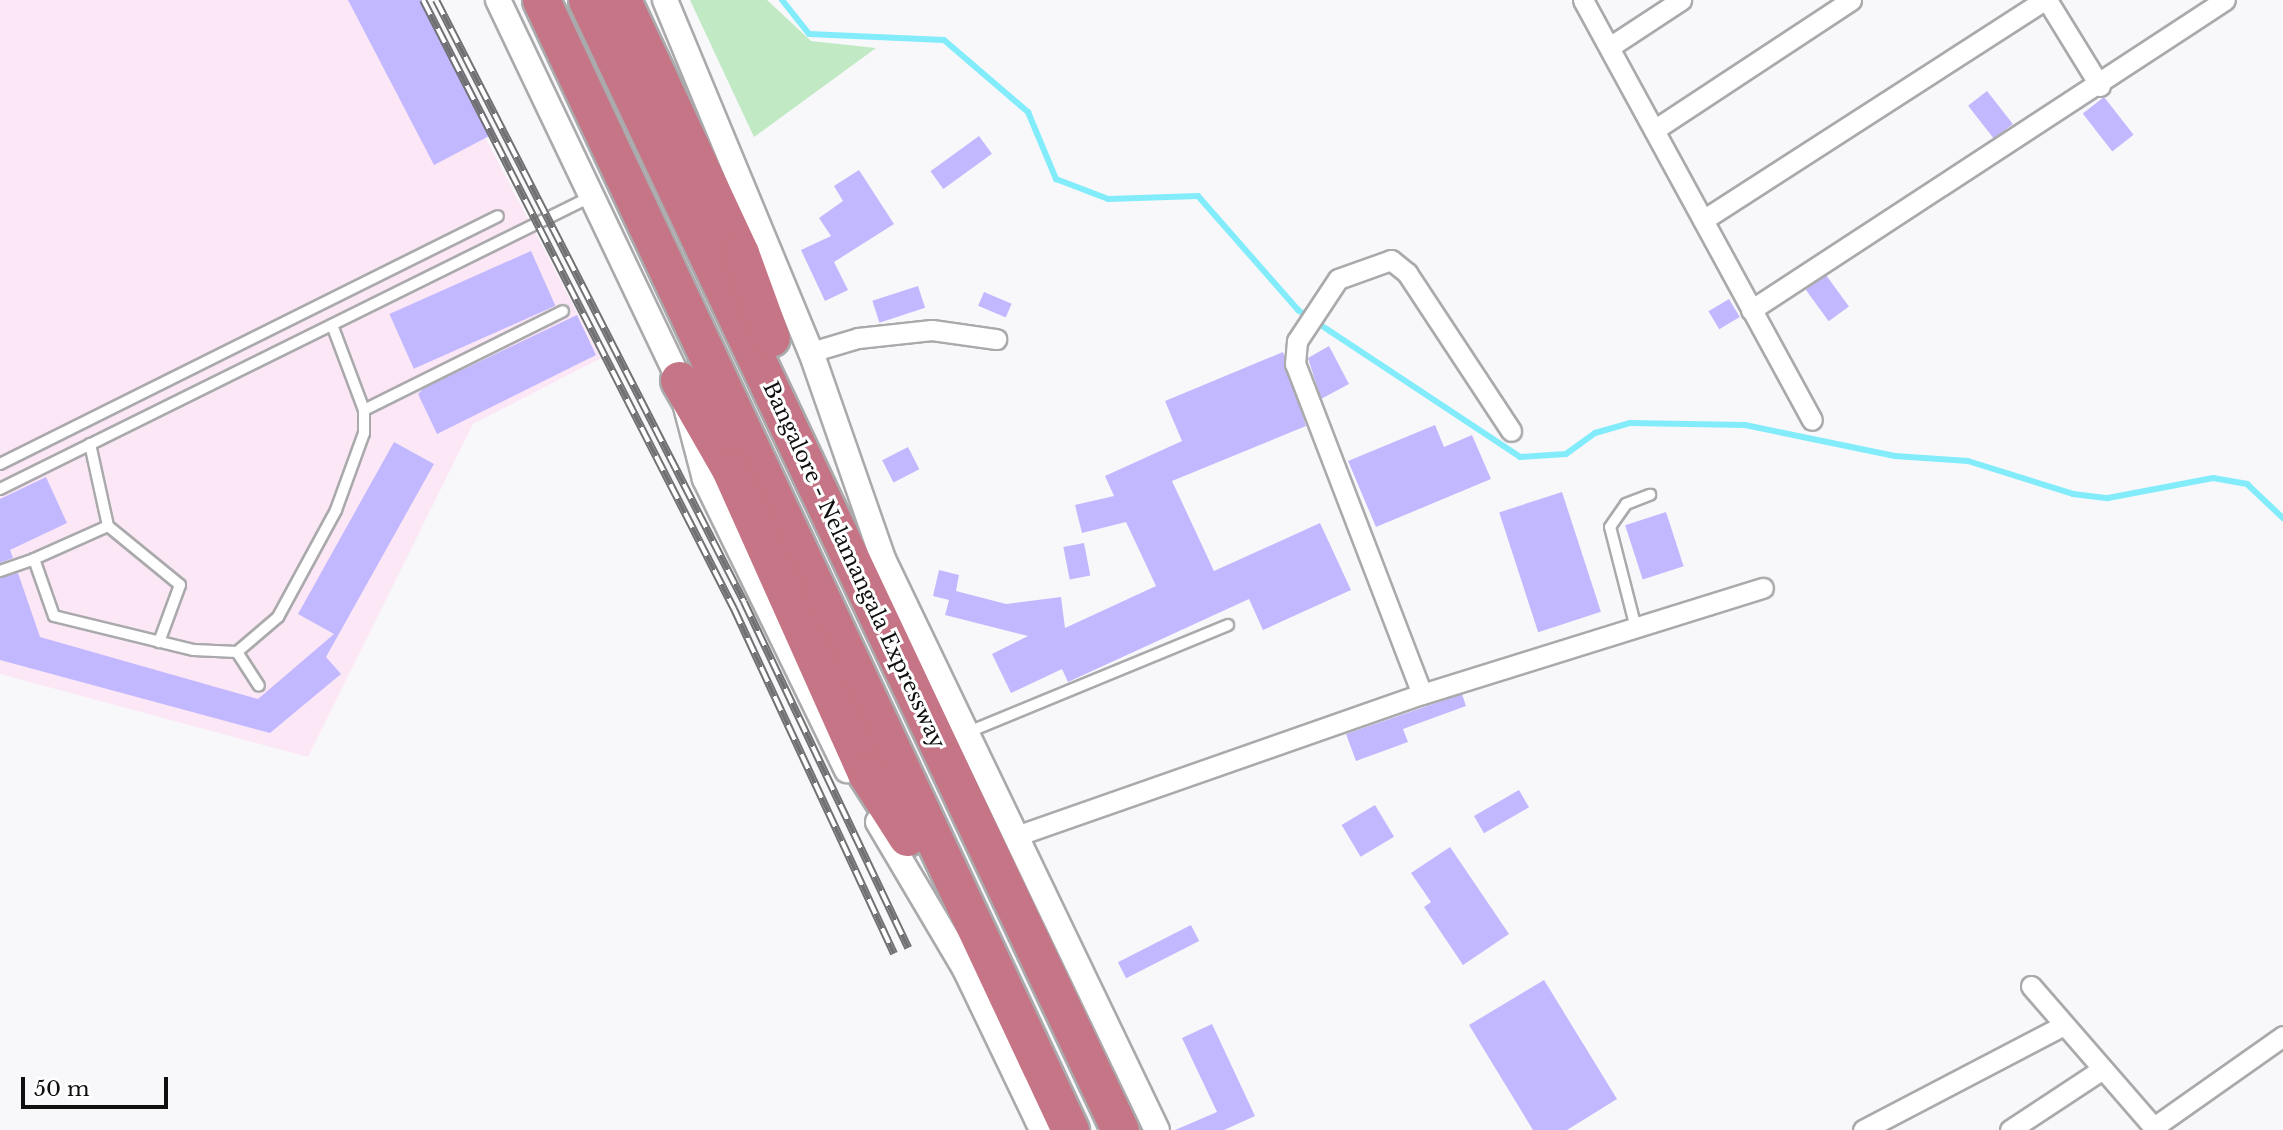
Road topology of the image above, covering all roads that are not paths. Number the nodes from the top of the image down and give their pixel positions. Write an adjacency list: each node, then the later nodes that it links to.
1 (498, 0): 14 (street)
2 (541, 0): 43 (highway)
3 (587, 0): 27 (highway, Bangalore - Nelamangala Expressway)
4 (622, 0): 27 (highway)
5 (665, 0): 21 (street)
6 (1583, 0): 11 (street)
7 (1681, 0): 11 (street)
8 (1851, 0): 13 (street)
9 (2046, 0): 12 (street); 16 (street)
10 (2225, 0): 12 (street)
11 (1611, 46): 13 (street)
12 (2100, 86): 17 (street)
13 (1654, 130): 16 (street)
14 (590, 197): 19 (lane); 22 (street)
15 (498, 216): 28 (lane)
16 (1703, 220): 17 (street)
17 (1751, 310): 24 (street)
18 (563, 311): 23 (lane)
19 (332, 325): 23 (lane); 26 (lane)
20 (996, 339): 21 (street)
21 (811, 352): 41 (street)
22 (679, 380): 43 (highway); 49 (street)
23 (364, 410): 38 (lane)
24 (1812, 420)
25 (1511, 431): 40 (street)
26 (90, 444): 29 (lane); 31 (lane)
27 (804, 457): 51 (highway, Bangalore - Nelamangala Expressway)
28 (0, 464)
29 (0, 489)
30 (1650, 495): 36 (lane)
31 (108, 526): 32 (lane); 37 (lane)
32 (34, 559): 33 (lane); 37 (lane)
33 (0, 571)
34 (1763, 588): 36 (street)
35 (1228, 625): 41 (lane)
36 (1636, 628): 40 (street)
37 (159, 642): 38 (lane)
38 (237, 652): 39 (lane)
39 (259, 685)
40 (1422, 694): 42 (street)
41 (971, 731): 42 (street)
42 (1016, 836): 52 (street)
43 (983, 956): 50 (highway)
44 (2031, 986): 45 (street)
45 (2064, 1025): 47 (street); 53 (street)
46 (2283, 1036): 48 (street)
47 (2101, 1070): 48 (street); 54 (street)
48 (2155, 1129)
49 (1042, 1130)
50 (1070, 1130)
51 (1120, 1130)
52 (1157, 1130)
53 (1863, 1130)
54 (2010, 1130)

